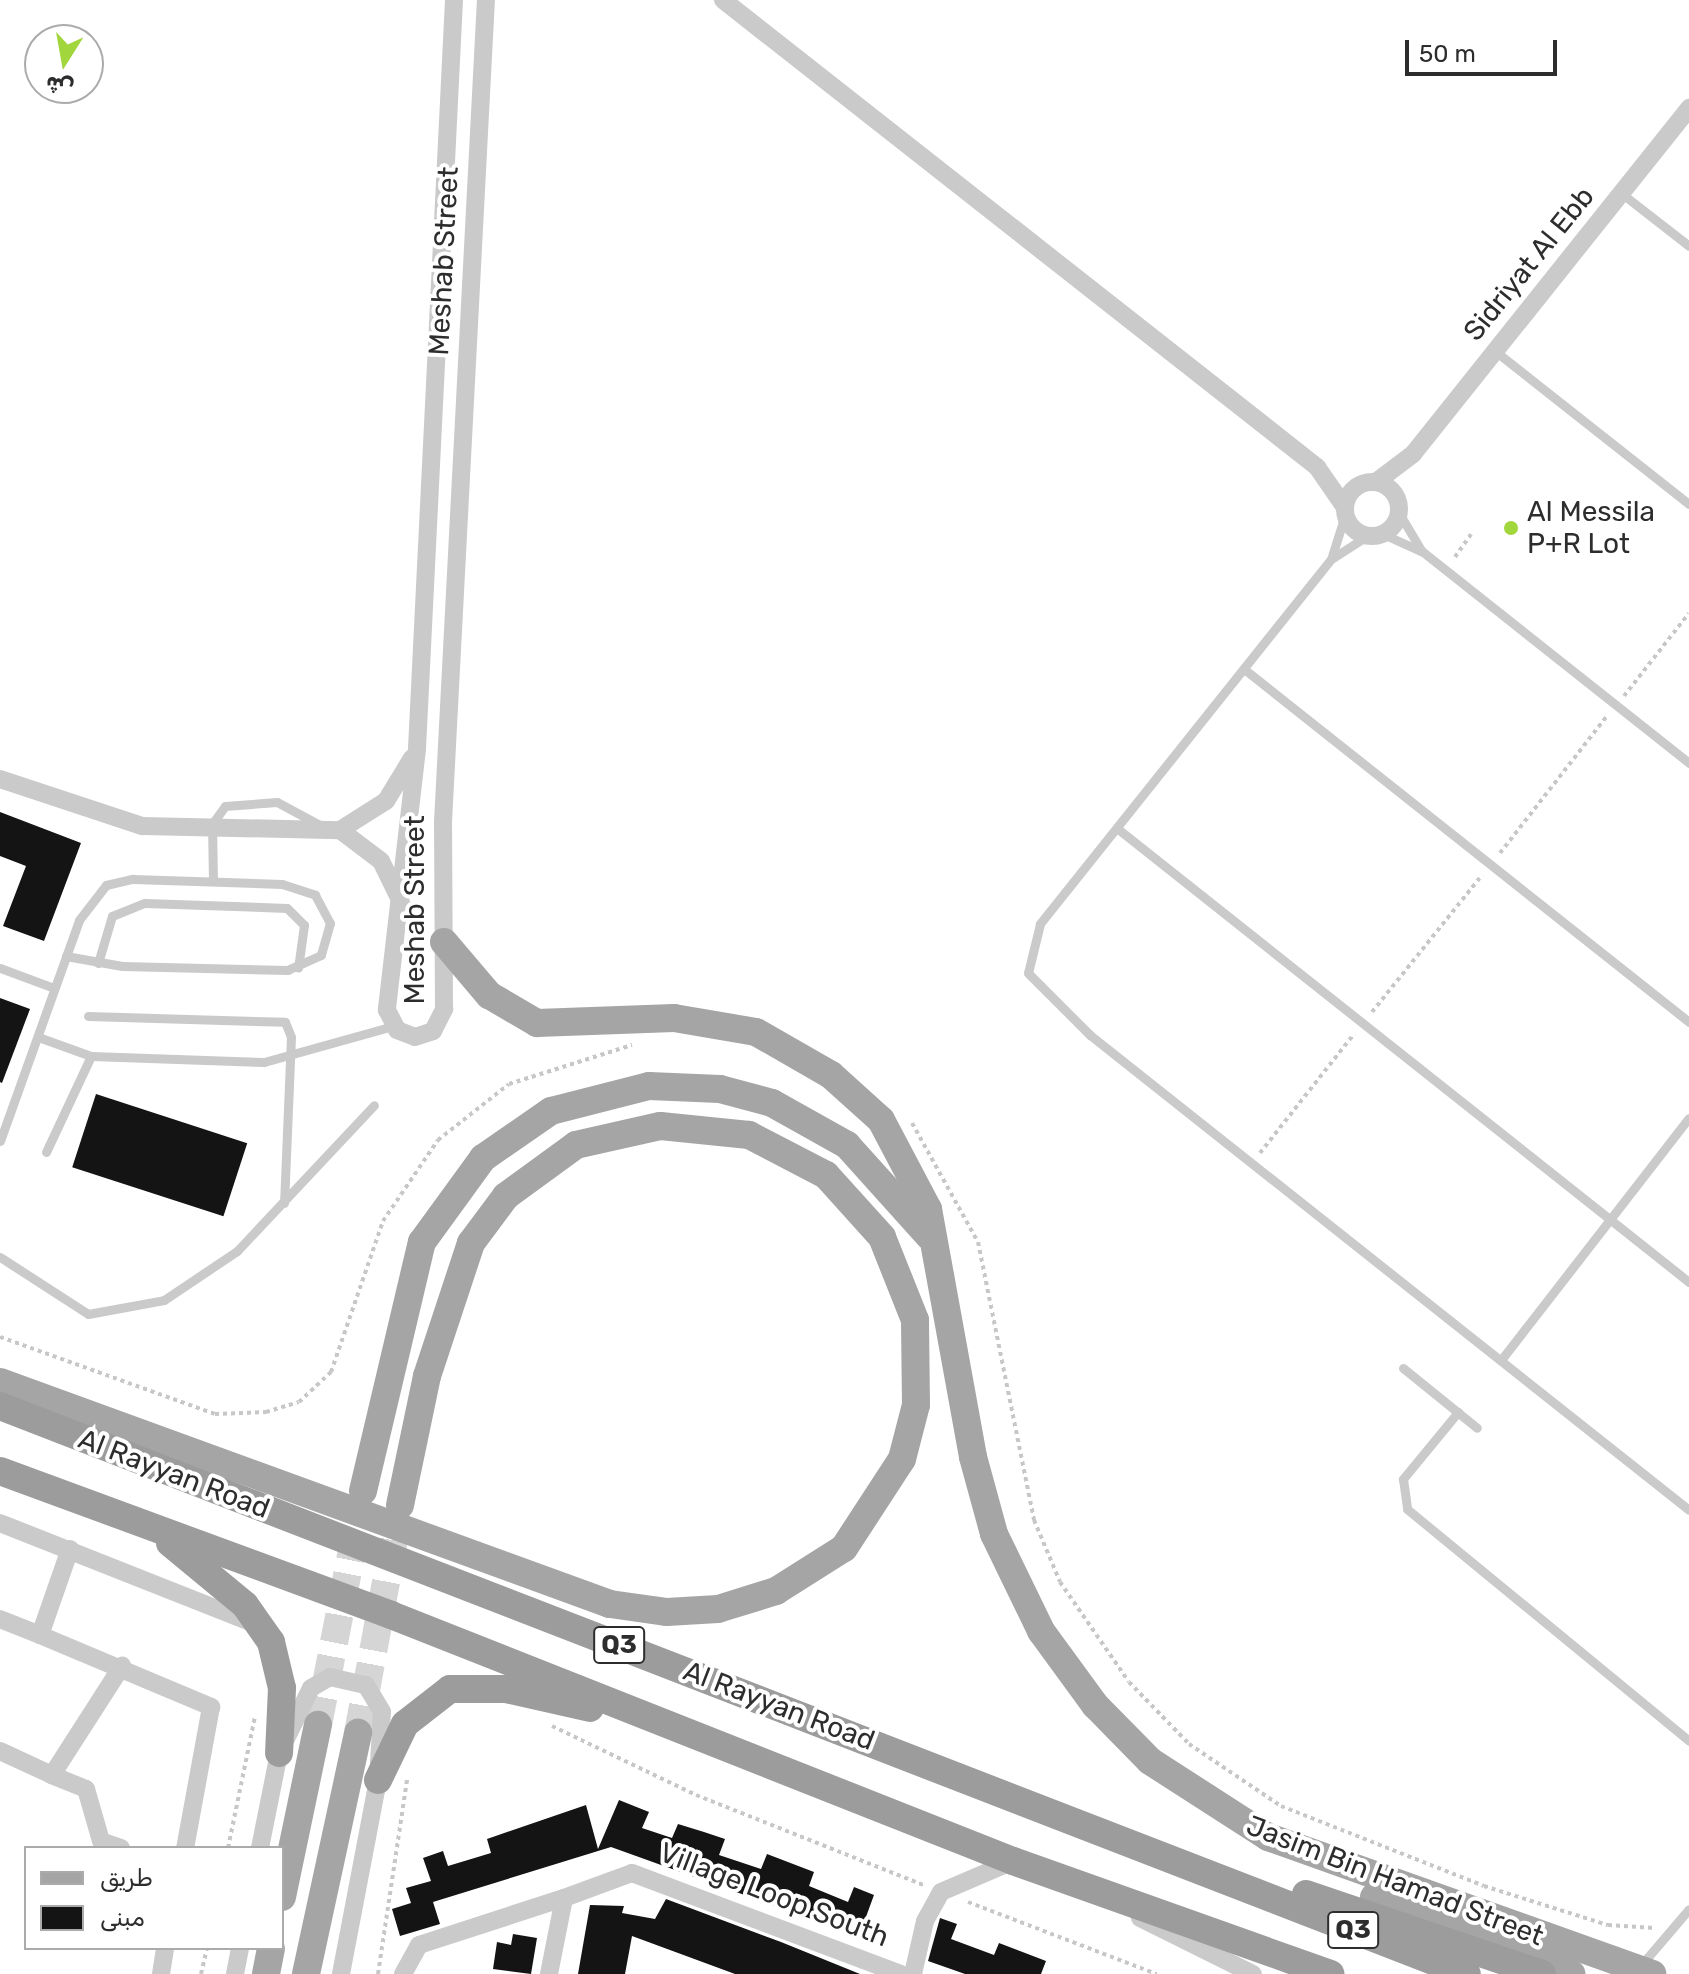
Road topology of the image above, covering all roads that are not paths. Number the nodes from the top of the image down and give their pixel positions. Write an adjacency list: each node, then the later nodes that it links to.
1 (454, 0): 18 (street, Meshab Street)
2 (723, 0): 9 (street)
3 (490, 2): 26 (street, Meshab Street)
4 (1689, 108): 5 (street, Sidriyat Al Ebb)
5 (1621, 193): 6 (lane); 7 (street, Sidriyat Al Ebb)
6 (1689, 246)
7 (1495, 351): 8 (street, Sidriyat Al Ebb); 11 (lane)
8 (1413, 454): 10 (street, Sidriyat Al Ebb); 12 (street, Sidriyat Al Ebb)
9 (1317, 467): 10 (street); 13 (street)
10 (1368, 483): 12 (street); 13 (street, Sidriyat Al Ebb)
11 (1689, 504)
12 (1398, 506): 14 (street, Sidriyat Al Ebb); 15 (lane)
13 (1344, 511): 14 (street); 16 (lane)
14 (1375, 535): 15 (lane); 16 (lane)
15 (1423, 552): 19 (lane)
16 (1331, 559): 17 (lane)
17 (1244, 669): 21 (lane); 33 (lane)
18 (417, 749): 22 (street); 25 (street, Meshab Street)
19 (1689, 763)
20 (0, 779): 23 (street)
21 (1118, 829): 43 (lane); 47 (lane)
22 (335, 830): 23 (street); 23 (lane); 25 (street)
23 (212, 831): 24 (lane)
24 (213, 881): 27 (lane); 30 (lane)
25 (403, 907): 34 (street, Meshab Street)
26 (444, 942): 34 (street, Meshab Street); 44 (main road, Jasim Bin Hamad Street)
27 (66, 956): 28 (lane); 31 (lane)
28 (98, 963): 30 (lane); 30 (lane)
29 (0, 968): 31 (lane)
30 (298, 968)
31 (54, 988): 35 (lane)
32 (88, 1016): 37 (lane)
33 (1689, 1022)
34 (393, 1026): 37 (lane)
35 (41, 1038): 36 (lane); 40 (lane)
36 (91, 1056): 37 (lane); 41 (lane)
37 (289, 1056): 42 (lane)
38 (374, 1105): 42 (lane)
39 (1689, 1118): 43 (lane)
40 (0, 1141)
41 (46, 1152)
42 (284, 1203): 45 (lane)
43 (1609, 1219): 46 (lane); 47 (lane)
44 (935, 1243): 54 (main road); 62 (main road, Jasim Bin Hamad Street)
45 (0, 1257)
46 (1689, 1282)
47 (1501, 1360): 56 (lane)
48 (1403, 1368): 51 (lane)
49 (0, 1382): 55 (main road)
50 (0, 1406): 78 (highway, Al Rayyan Road / Q3)
51 (1458, 1412): 52 (lane); 68 (lane)
52 (1477, 1428)
53 (0, 1471): 58 (highway, Al Rayyan Road / Q3)
54 (363, 1491)
55 (400, 1505)
56 (1689, 1510)
57 (0, 1523): 59 (street)
58 (148, 1525): 61 (highway); 66 (highway, Al Rayyan Road / Q3)
59 (70, 1549): 61 (street); 63 (street)
60 (0, 1619): 63 (street)
61 (263, 1627): 70 (highway)
62 (1041, 1631): 85 (main road, Jasim Bin Hamad Street); 99 (main road)
63 (40, 1635): 64 (street)
64 (122, 1666): 71 (street); 74 (street)
65 (318, 1725): 79 (main road)
66 (678, 1729): 72 (highway); 76 (highway, Al Rayyan Road / Q3)
67 (358, 1733): 89 (main road)
68 (1689, 1741)
69 (0, 1751): 71 (street)
70 (279, 1753): 72 (street); 75 (street)
71 (52, 1775): 73 (street)
72 (378, 1780): 90 (street)
73 (115, 1846)
74 (185, 1846)
75 (260, 1846)
76 (1013, 1861): 77 (highway, Al Rayyan Road / Q3); 94 (street)
77 (1048, 1873): 95 (street, Al Rayyan Road); 96 (highway, Al Rayyan Road / Q3)
78 (1238, 1886): 97 (highway, Al Rayyan Road / Q3); 98 (highway)
79 (284, 1887)
80 (564, 1898): 91 (street, Village Loop South); 92 (street); 93 (street, Village Loop South)
81 (1689, 1909): 85 (lane)
82 (165, 1950): 86 (street)
83 (240, 1950): 87 (street)
84 (271, 1950): 88 (main road)
85 (1644, 1971)
86 (161, 1974)
87 (235, 1974)
88 (266, 1974)
89 (306, 1974)
90 (341, 1974)
91 (403, 1974)
92 (549, 1974)
93 (901, 1974)
94 (913, 1974)
95 (1253, 1974)
96 (1330, 1974)
97 (1467, 1974)
98 (1542, 1974)
99 (1571, 1974)

